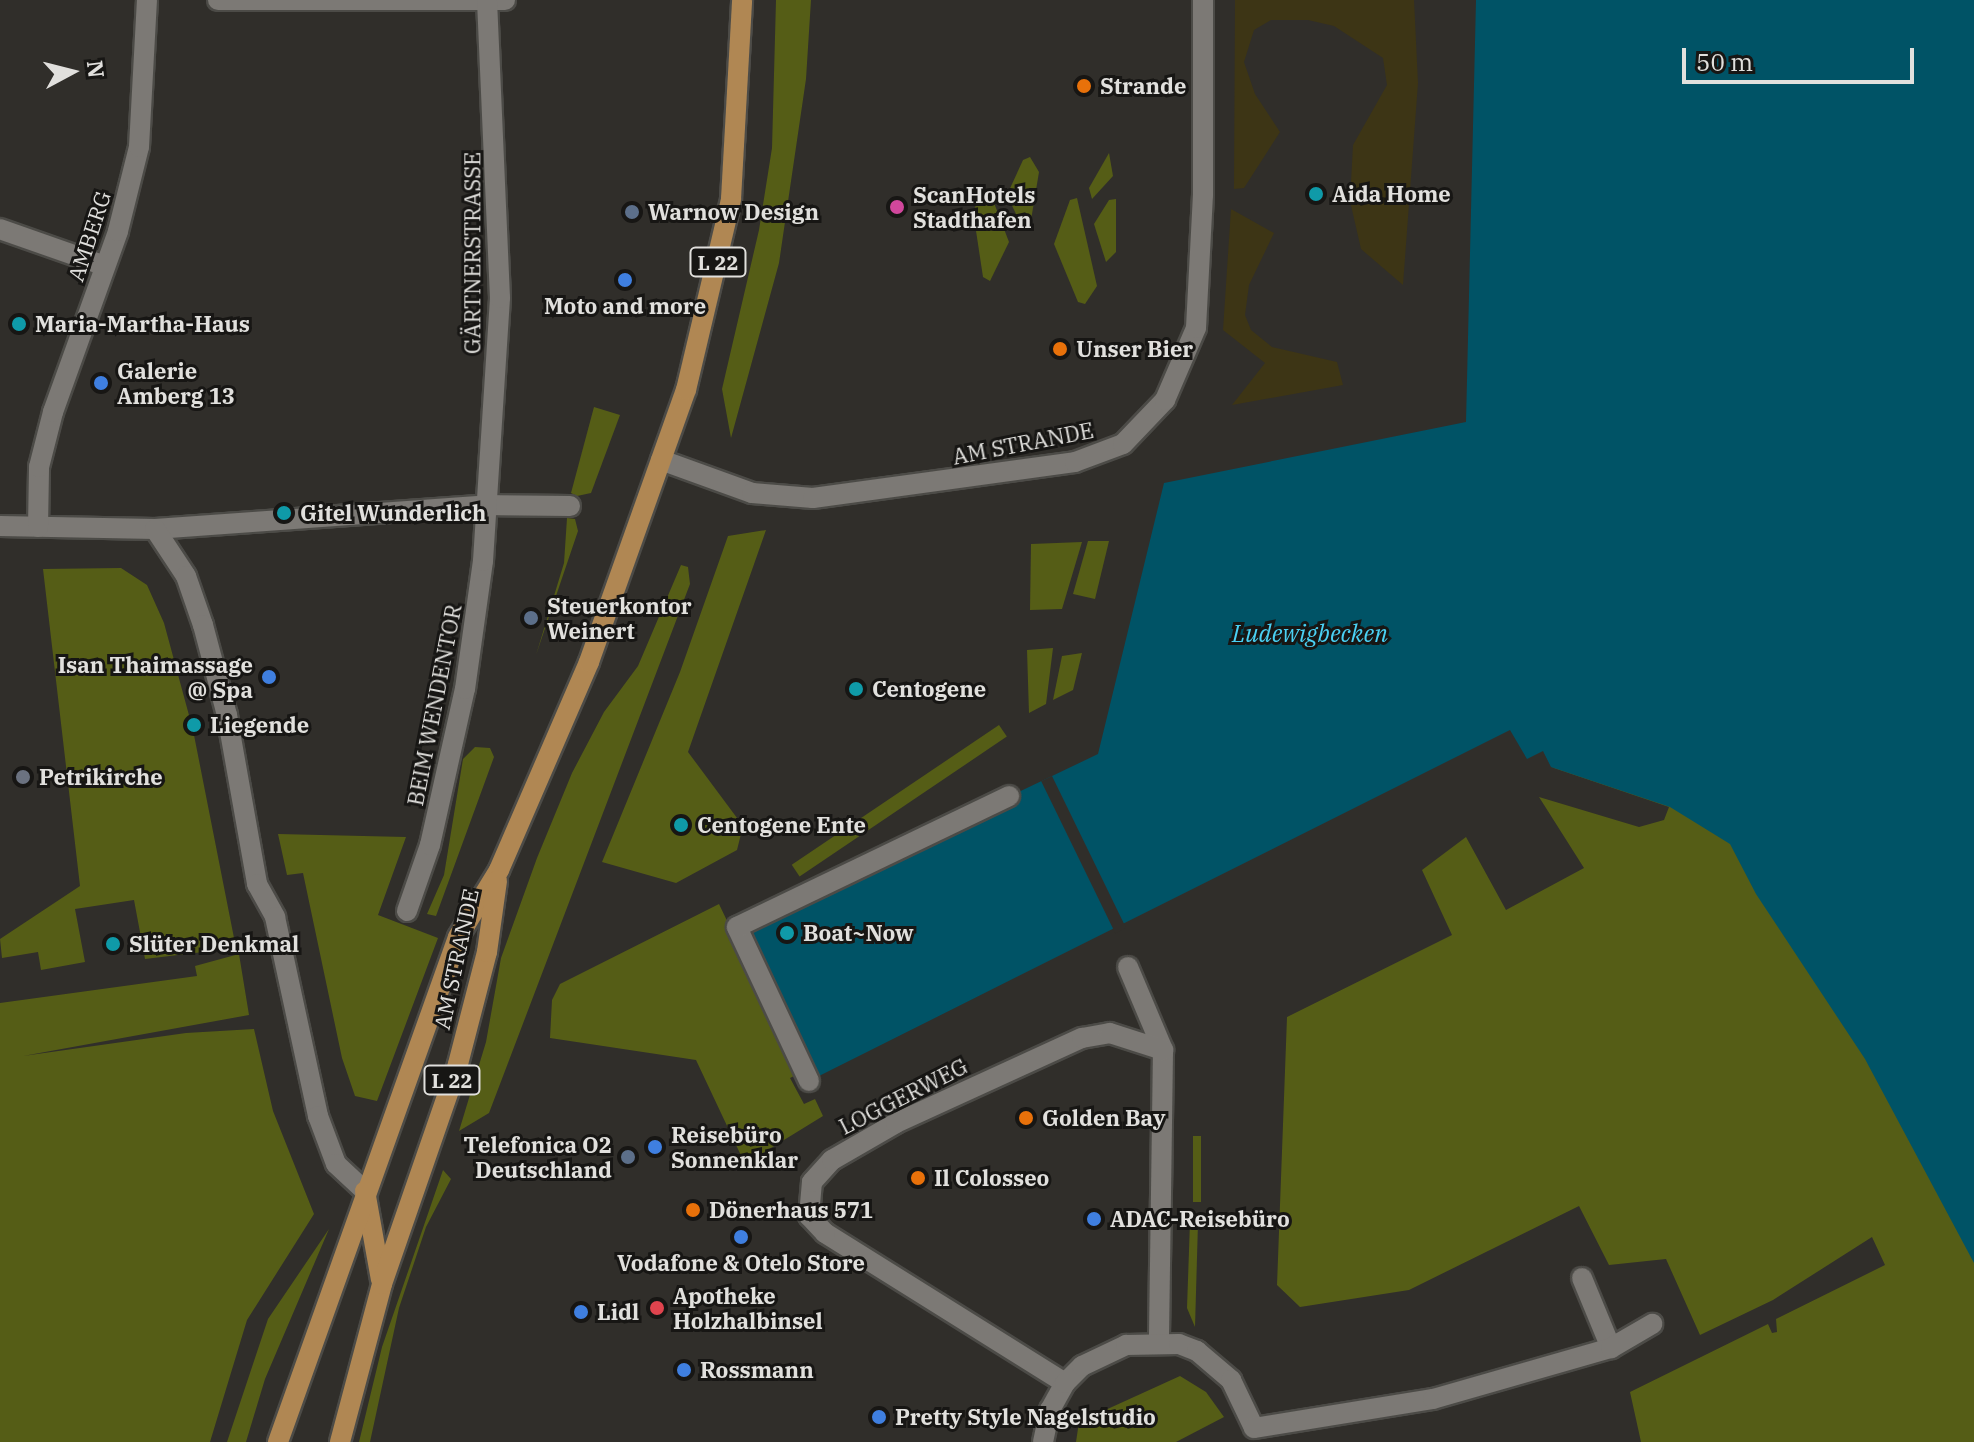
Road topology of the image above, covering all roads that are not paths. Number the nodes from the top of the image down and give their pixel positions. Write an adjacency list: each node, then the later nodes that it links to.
1 (147, 0): 7 (street, AMBERG)
2 (218, 0): 5 (street)
3 (742, 0): 8 (main road, AM STRANDE / L 22)
4 (1203, 0): 8 (street, AM STRANDE)
5 (496, 1): 9 (street, GÄRTNERSTRASSE)
6 (0, 229): 7 (street)
7 (105, 266): 12 (street, AMBERG)
8 (661, 460): 15 (main road, AM STRANDE / L 22)
9 (488, 505): 10 (street); 13 (street); 16 (street, BEIM WENDENTOR)
10 (570, 506)
11 (0, 526): 12 (street)
12 (38, 527): 13 (street)
13 (155, 529): 20 (street)
14 (1009, 796): 19 (street)
15 (499, 870): 20 (main road, AM STRANDE / L 22); 22 (main road, AM STRANDE / L 22)
16 (407, 911)
17 (1128, 967): 18 (street)
18 (1163, 1050): 24 (street); 26 (street, LOGGERWEG)
19 (809, 1081)
20 (365, 1191): 22 (main road, AM STRANDE); 27 (main road, AM STRANDE / L 22)
21 (1582, 1278): 25 (street)
22 (382, 1284): 28 (main road, AM STRANDE / L 22)
23 (1652, 1324): 25 (street)
24 (1159, 1343): 25 (street); 26 (street)
25 (1611, 1348)
26 (1065, 1383): 29 (street)
27 (278, 1442)
28 (340, 1442)
29 (1043, 1442)

